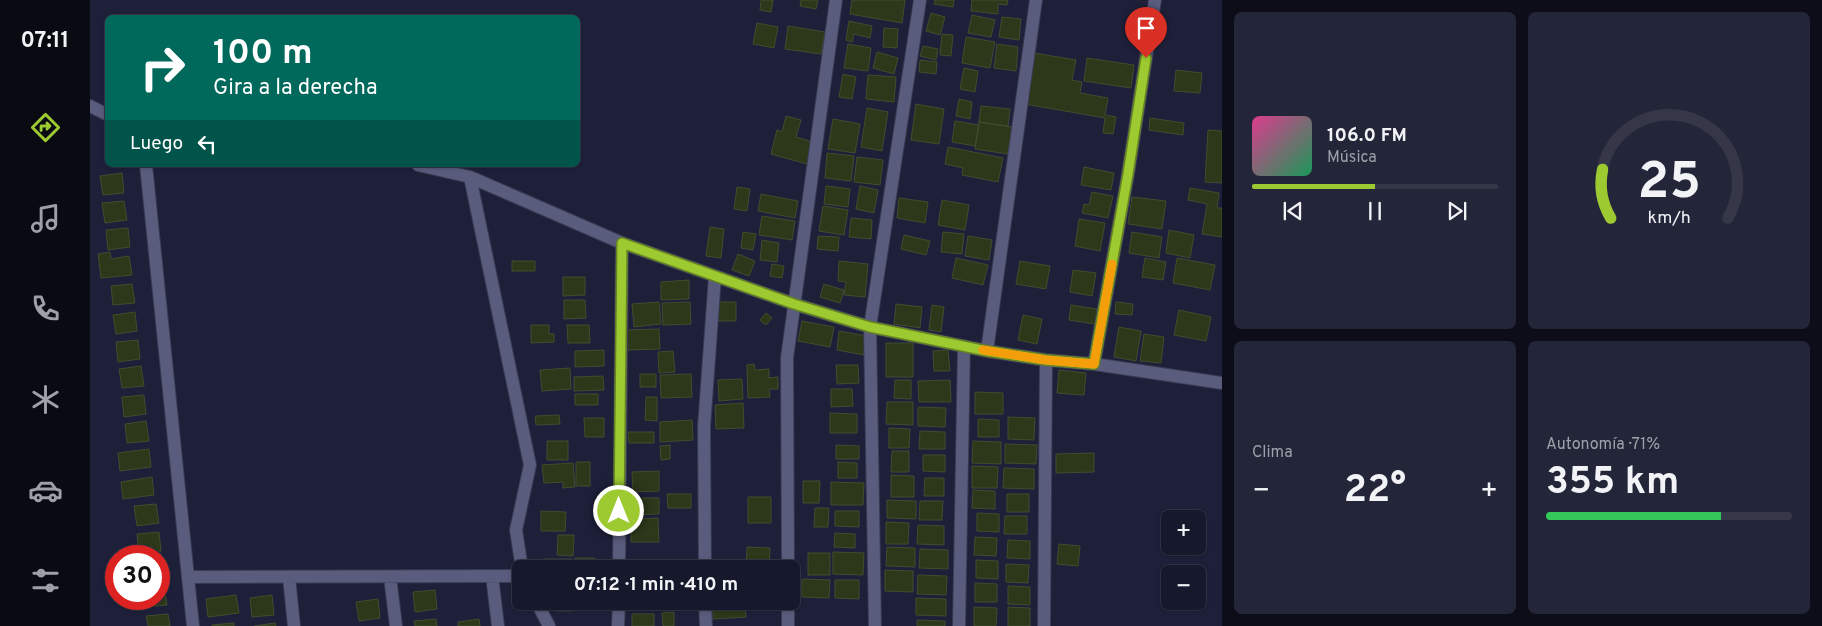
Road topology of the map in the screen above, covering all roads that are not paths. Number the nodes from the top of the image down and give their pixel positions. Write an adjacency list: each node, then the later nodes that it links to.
1 (836, 0): 12 (street)
2 (920, 0): 13 (street)
3 (1036, 0): 15 (street)
4 (1154, 0): 17 (street)
5 (90, 106): 6 (street)
6 (105, 114)
7 (146, 167): 25 (street)
8 (427, 167): 9 (street)
9 (470, 177): 10 (street); 19 (street)
10 (622, 243): 11 (street); 20 (street)
11 (715, 276): 12 (street); 21 (street)
12 (794, 304): 13 (street); 22 (street)
13 (870, 327): 14 (street); 40 (street)
14 (964, 346): 15 (street); 41 (street)
15 (987, 351): 16 (street)
16 (1046, 360): 17 (street); 42 (street)
17 (1094, 364): 18 (street)
18 (1222, 380)
19 (521, 560)
20 (619, 560)
21 (705, 560)
22 (788, 560)
23 (492, 576): 24 (street); 27 (street); 35 (street)
24 (512, 576)
25 (188, 577): 26 (street); 32 (street)
26 (289, 577): 27 (street); 33 (street)
27 (390, 577): 34 (street)
28 (541, 610): 36 (street)
29 (619, 610): 37 (street)
30 (705, 610): 38 (street)
31 (788, 610): 39 (street)
32 (193, 626)
33 (294, 626)
34 (396, 626)
35 (498, 626)
36 (549, 626)
37 (618, 626)
38 (706, 626)
39 (788, 626)
40 (874, 626)
41 (959, 626)
42 (1044, 626)

